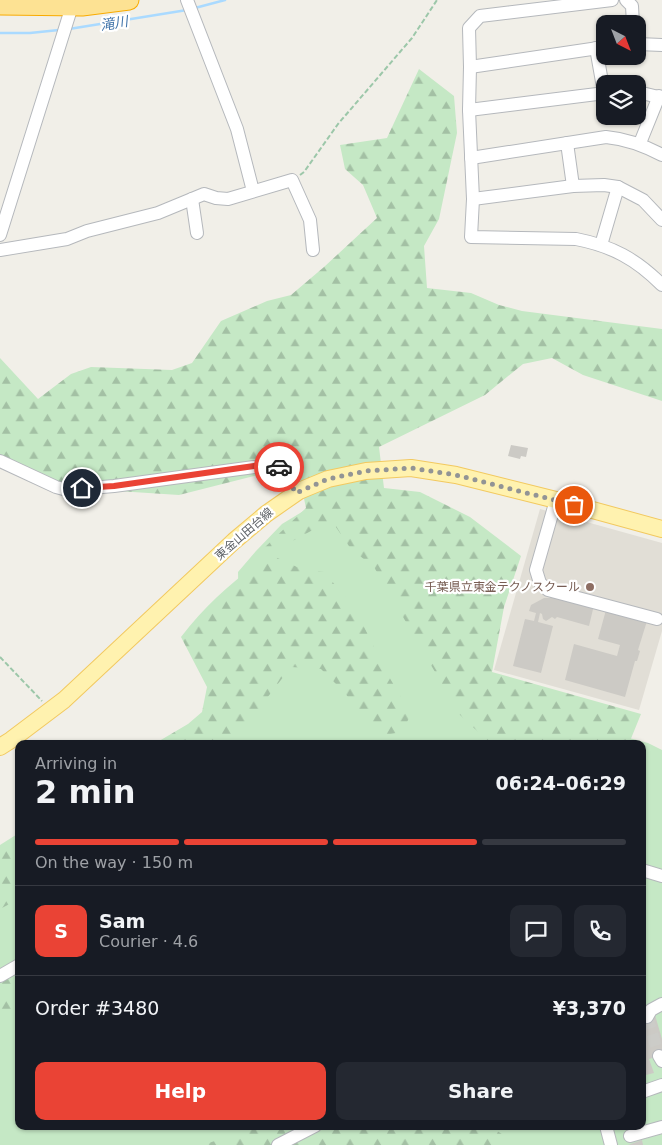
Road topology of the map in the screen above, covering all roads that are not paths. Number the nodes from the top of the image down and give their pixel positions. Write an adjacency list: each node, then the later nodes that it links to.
1 (130, 0): 6 (highway)
2 (187, 0): 22 (street)
3 (612, 0): 11 (street)
4 (626, 0): 7 (street)
5 (1, 3): 6 (highway)
6 (72, 6): 27 (street)
7 (632, 15)
8 (646, 44): 9 (street)
9 (662, 45)
10 (596, 48): 11 (street)
11 (470, 67): 15 (street)
12 (596, 94): 15 (street)
13 (646, 94): 14 (street)
14 (660, 97): 17 (street)
15 (468, 110): 19 (street)
16 (567, 143): 17 (street); 19 (street); 20 (street)
17 (640, 143): 18 (street)
18 (662, 155)
19 (471, 158): 24 (street)
20 (573, 186): 21 (street); 24 (street)
21 (618, 187): 25 (street); 28 (street)
22 (253, 191): 23 (street); 30 (street)
23 (192, 199): 26 (street); 29 (street)
24 (473, 199): 28 (street)
25 (662, 220)
26 (197, 233)
27 (0, 235)
28 (601, 245): 31 (street)
29 (0, 250)
30 (314, 250)
31 (662, 285)
32 (0, 460): 33 (street)
33 (296, 493): 34 (main road, 東金山田台線); 37 (main road, 東金山田台線)
34 (556, 500): 35 (main road, 東金山田台線); 36 (street)
35 (662, 529)
36 (657, 619)
37 (0, 747)
38 (646, 871): 39 (street)
39 (662, 876)
40 (15, 967): 41 (street)
41 (0, 976)
42 (662, 1004): 43 (street)
43 (647, 1017)
44 (662, 1085): 45 (street)
45 (646, 1091)
46 (662, 1127): 49 (street)
47 (307, 1130): 50 (street)
48 (607, 1130): 51 (street)
49 (630, 1136)
50 (278, 1145)
51 (611, 1145)

